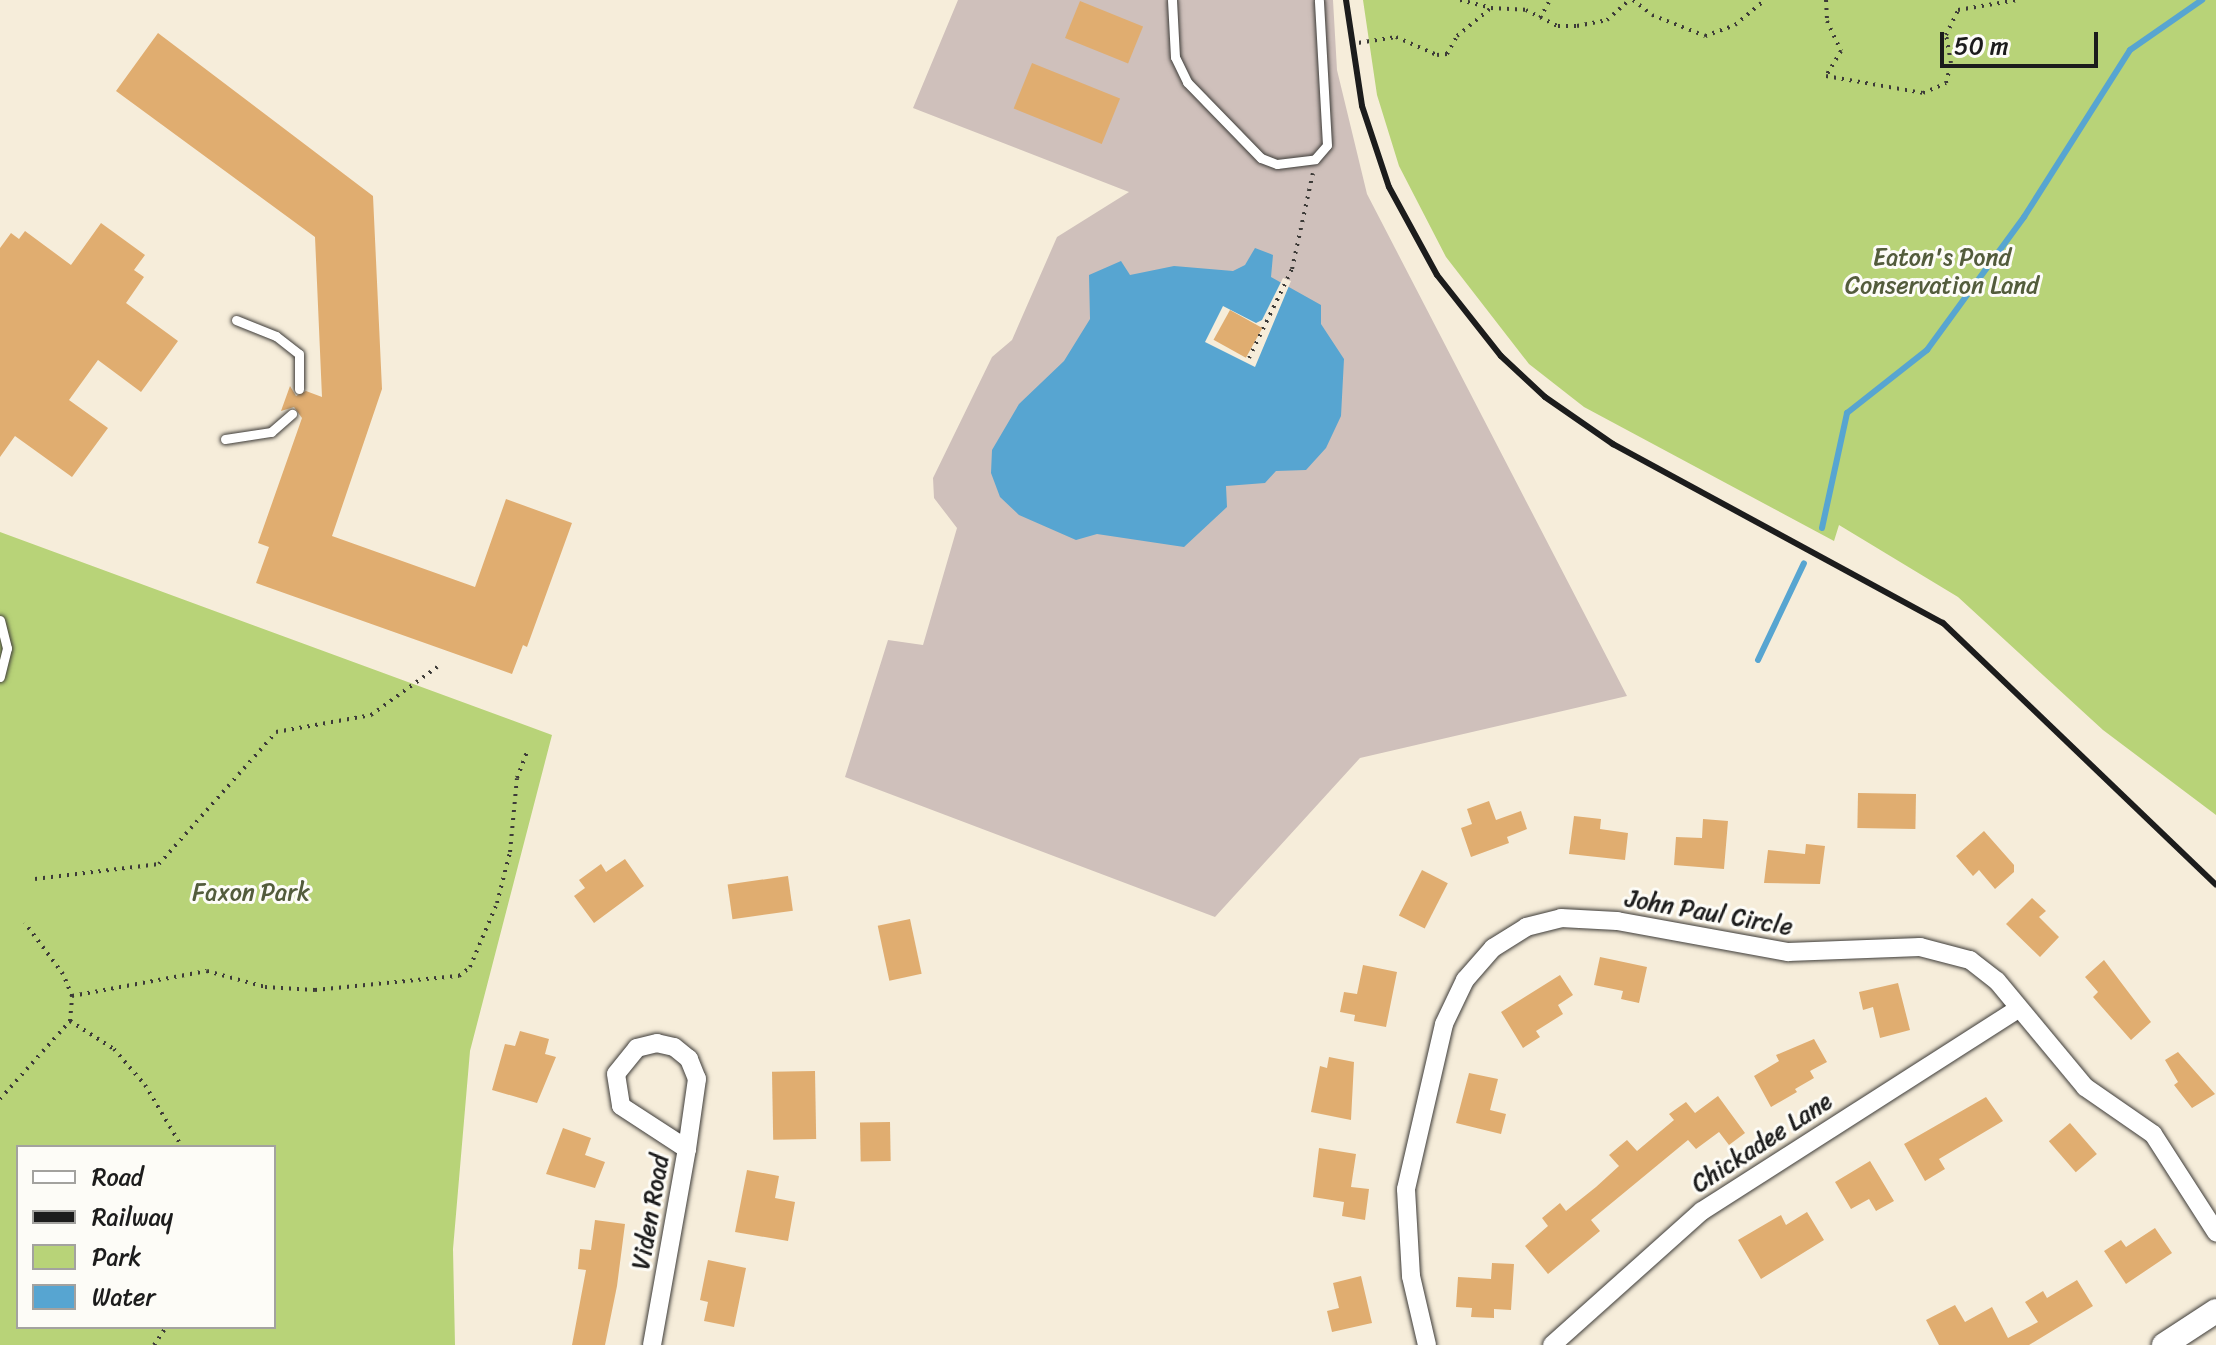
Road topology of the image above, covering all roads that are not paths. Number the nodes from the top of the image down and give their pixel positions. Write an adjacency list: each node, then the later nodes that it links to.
1 (1172, 0): 2 (lane)
2 (1319, 0)
3 (236, 320): 4 (lane)
4 (299, 389)
5 (292, 414): 6 (lane)
6 (225, 439)
7 (0, 620): 8 (lane)
8 (0, 677)
9 (2019, 1008): 11 (street, John Paul Circle); 15 (street, John Paul Circle); 16 (street, Chickadee Lane)
10 (687, 1149): 10 (street, Viden Road); 14 (street, Viden Road)
11 (2216, 1232)
12 (2216, 1311): 13 (main road)
13 (2179, 1341)
14 (652, 1345)
15 (1427, 1345)
16 (1552, 1345)

